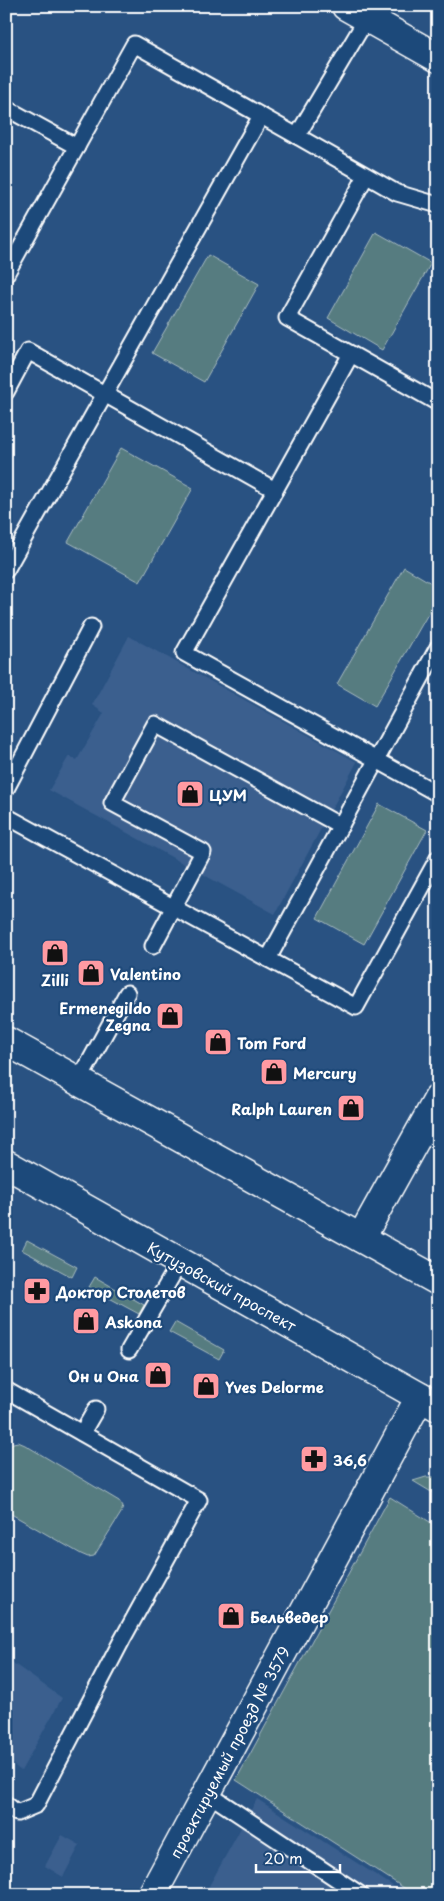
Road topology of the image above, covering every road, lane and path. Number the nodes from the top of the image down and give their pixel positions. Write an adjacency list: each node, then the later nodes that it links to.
1 (357, 12): 2 (main road); 5 (lane)
2 (438, 58)
3 (6, 108): 6 (lane)
4 (261, 116): 5 (lane); 6 (lane); 12 (lane)
5 (297, 136): 7 (lane)
6 (76, 147): 9 (lane)
7 (366, 176): 8 (lane); 10 (lane)
8 (438, 205)
9 (6, 274)
10 (351, 354): 13 (lane); 14 (lane)
11 (6, 392): 12 (lane)
12 (106, 394): 14 (lane); 15 (lane)
13 (438, 403)
14 (275, 490): 18 (lane)
15 (6, 570)
16 (91, 627): 19 (lane)
17 (438, 647): 18 (lane)
18 (376, 761): 20 (lane); 22 (lane)
19 (6, 789)
20 (438, 794)
21 (6, 816): 24 (lane)
22 (341, 826): 24 (lane); 26 (lane)
23 (438, 858): 26 (lane)
24 (173, 907): 25 (lane); 26 (lane)
25 (152, 946)
26 (268, 959)
27 (127, 993): 29 (lane)
28 (6, 1041): 29 (main road)
29 (79, 1081): 32 (main road)
30 (438, 1099): 32 (main road)
31 (6, 1164): 33 (main road, Кутузовский проспект)
32 (361, 1238): 34 (main road)
33 (180, 1262): 35 (lane); 37 (main road, Кутузовский проспект)
34 (438, 1281)
35 (129, 1350)
36 (6, 1390): 39 (lane)
37 (429, 1402): 40 (main road, проектируемый проезд № 3579)
38 (96, 1409): 39 (lane)
39 (82, 1433): 41 (lane)
40 (207, 1793): 42 (main road, проектируемый проезд № 3579); 43 (lane)
41 (6, 1804)
42 (152, 1895)
43 (361, 1895)

